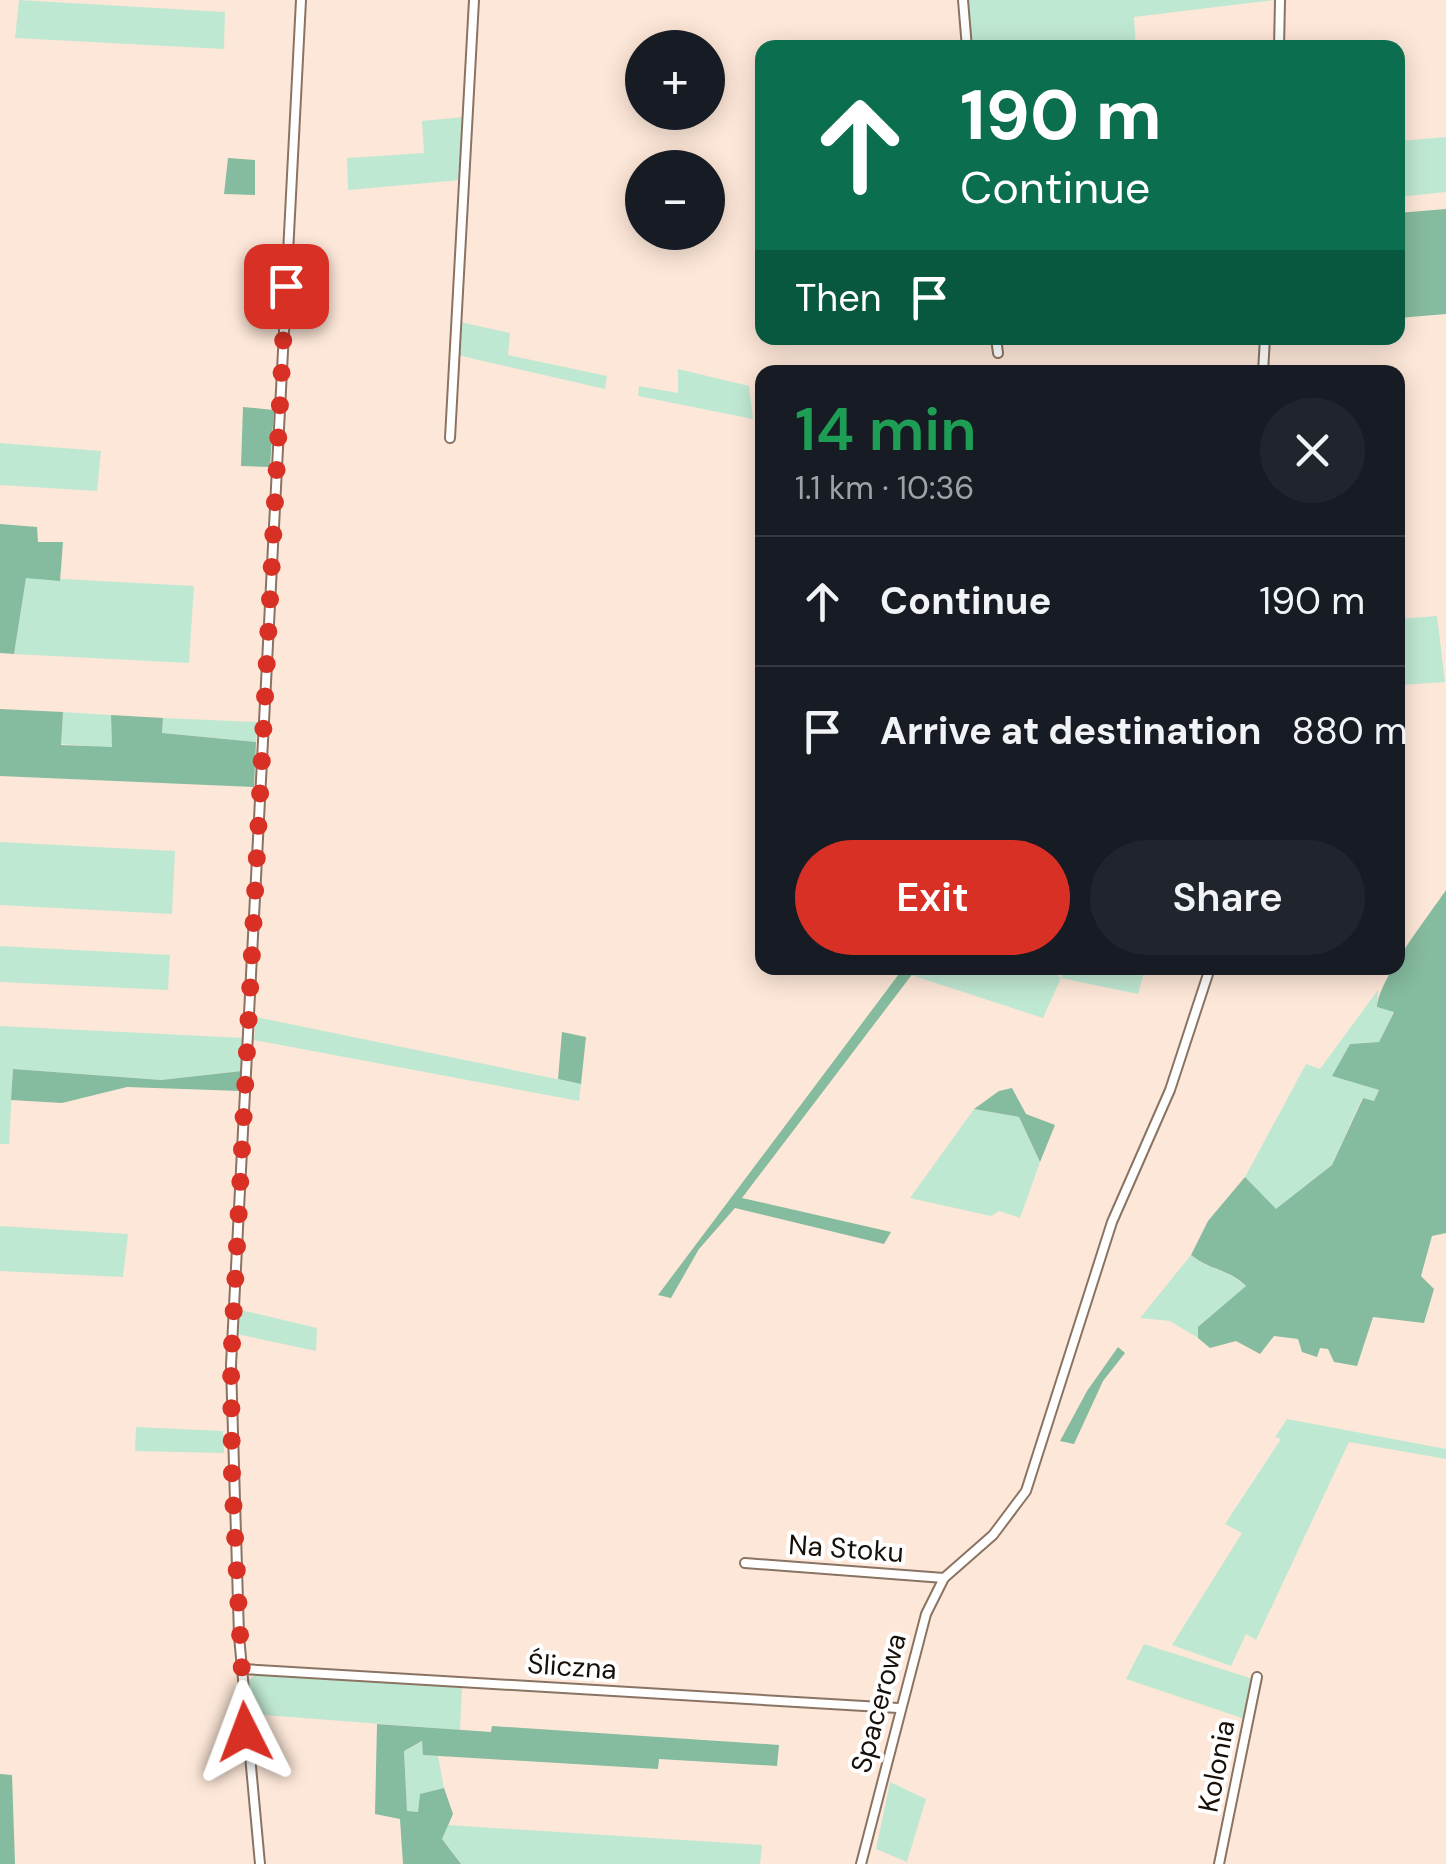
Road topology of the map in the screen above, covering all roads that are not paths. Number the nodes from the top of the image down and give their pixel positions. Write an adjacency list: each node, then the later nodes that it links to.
1 (301, 0): 13 (street)
2 (474, 0): 9 (street)
3 (963, 0): 5 (street)
4 (1280, 0): 6 (street)
5 (966, 40)
6 (1278, 40)
7 (997, 345): 8 (street)
8 (998, 352)
9 (450, 438)
10 (1208, 975): 12 (street, Spacerowa)
11 (745, 1563): 12 (street, Na Stoku)
12 (944, 1578): 15 (street, Spacerowa)
13 (242, 1669): 15 (street, Śliczna); 16 (street)
14 (1257, 1677): 18 (street, Kolonia)
15 (898, 1708): 17 (street, Spacerowa)
16 (260, 1864)
17 (860, 1864)
18 (1219, 1864)

